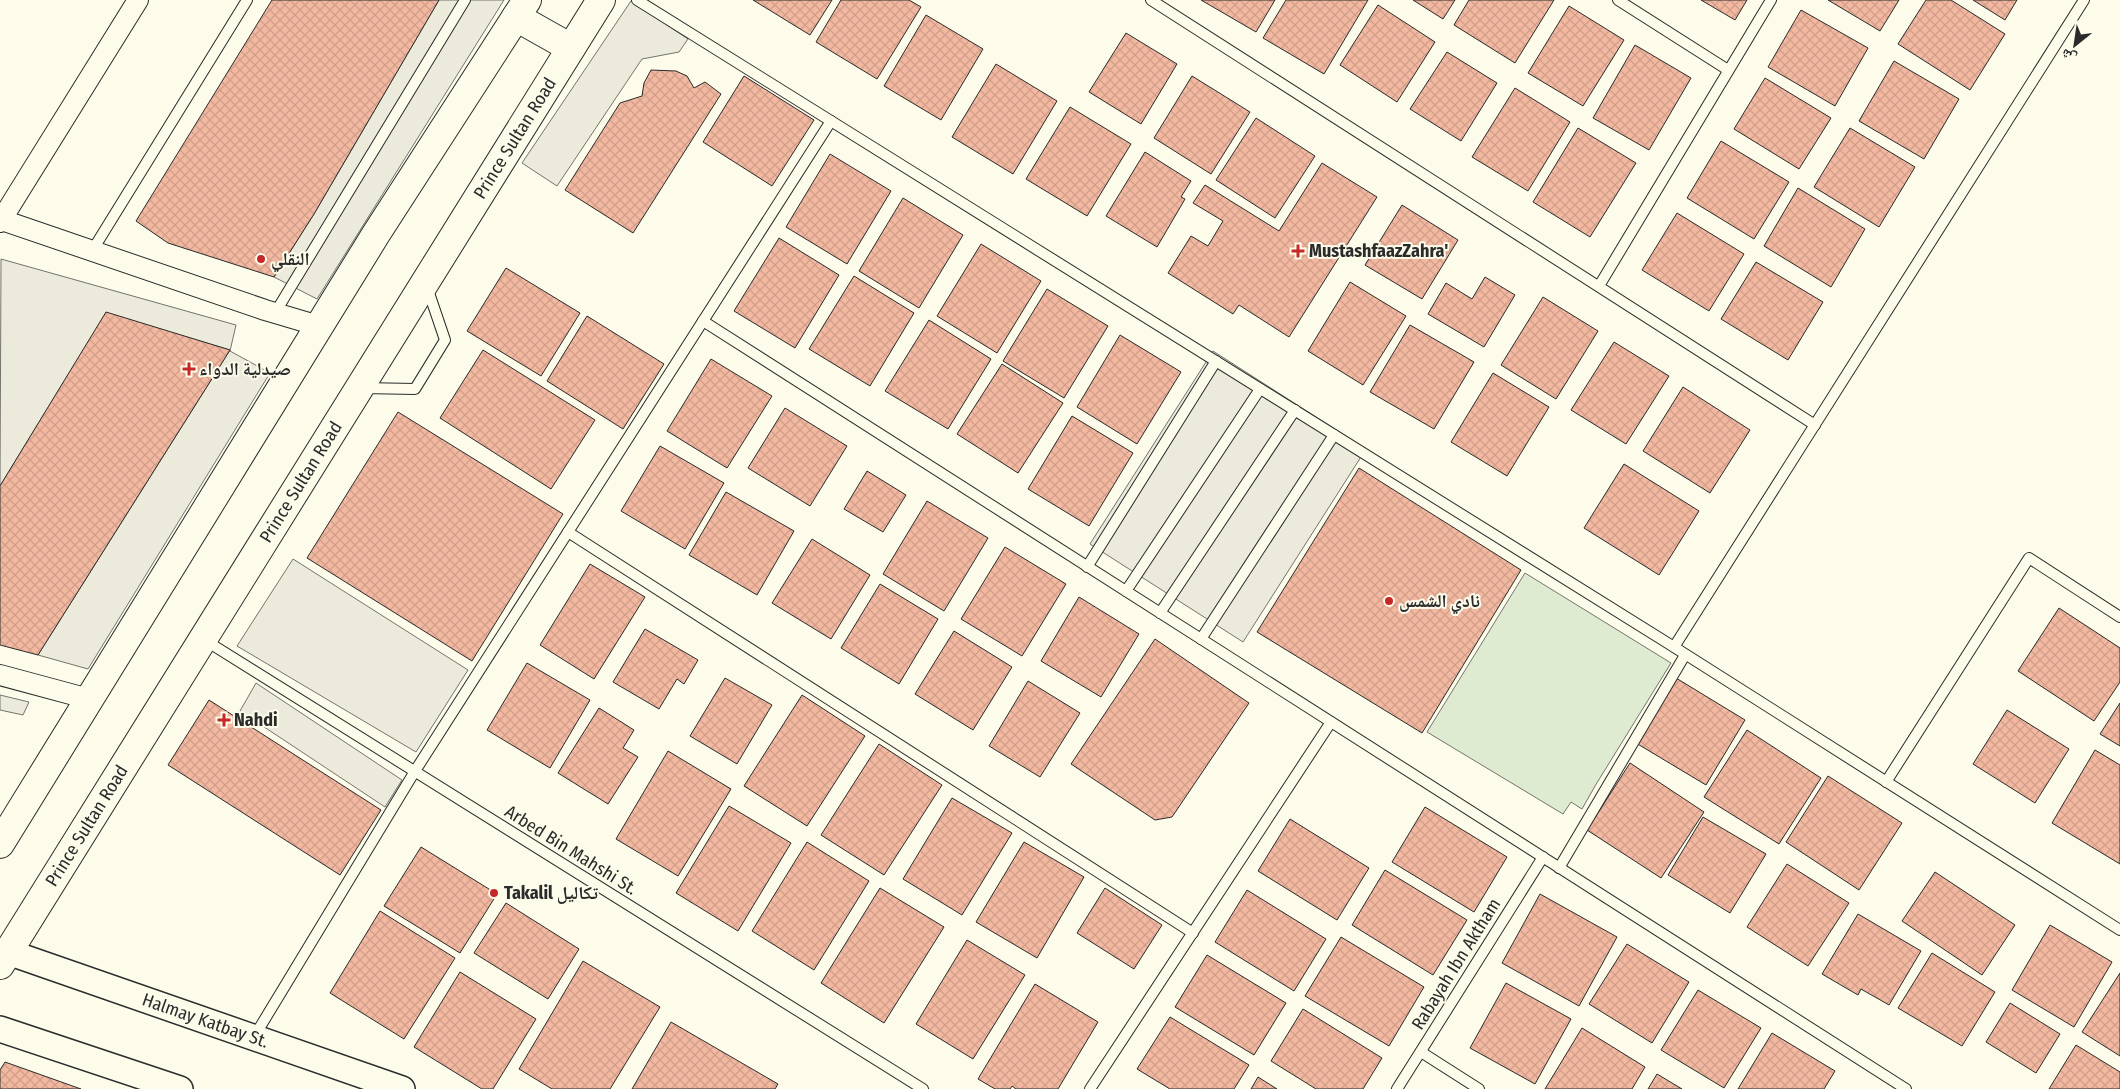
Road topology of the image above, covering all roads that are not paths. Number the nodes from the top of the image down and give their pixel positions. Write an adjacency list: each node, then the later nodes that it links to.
1 (138, 0): 14 (street)
2 (247, 0): 15 (lane)
3 (464, 0): 18 (lane)
4 (601, 0): 11 (main road, Prince Sultan Road)
5 (637, 0): 13 (lane)
6 (1151, 0): 17 (lane)
7 (1618, 0): 12 (lane)
8 (1771, 0): 12 (lane)
9 (2084, 0): 25 (lane)
10 (522, 9): 11 (main road); 20 (main road)
11 (571, 48): 16 (main road, Prince Sultan Road)
12 (1728, 70): 17 (lane)
13 (831, 121): 19 (lane); 21 (lane)
14 (1, 221): 15 (street)
15 (92, 251): 18 (street)
16 (425, 282): 22 (main road, Prince Sultan Road); 22 (lane)
17 (1599, 286): 25 (lane)
18 (275, 313): 20 (street)
19 (703, 321): 27 (lane); 28 (lane)
20 (319, 326): 37 (main road)
21 (1216, 362): 23 (lane); 28 (lane)
22 (359, 388): 32 (main road, Prince Sultan Road)
23 (1260, 389): 24 (lane); 29 (lane)
24 (1295, 410): 26 (lane); 30 (lane)
25 (1815, 424): 34 (lane)
26 (1334, 435): 33 (lane); 34 (lane)
27 (568, 532): 39 (lane); 45 (lane)
28 (1088, 566): 29 (lane)
29 (1126, 591): 30 (lane)
30 (1160, 613): 33 (lane)
31 (2120, 617): 40 (lane)
32 (202, 638): 39 (lane, Arbed Bin Mahshi St.); 46 (main road, Prince Sultan Road)
33 (1201, 639): 38 (lane)
34 (1674, 647): 35 (lane)
35 (1685, 655): 40 (lane); 43 (lane)
36 (0, 675): 37 (street)
37 (89, 699): 41 (main road)
38 (1331, 722): 42 (lane); 45 (lane)
39 (416, 771): 48 (lane); 52 (lane, Arbed Bin Mahshi St.)
40 (1886, 782): 44 (lane)
41 (0, 844)
42 (1543, 857): 43 (lane); 49 (lane, Rabayah Ibn Aktham)
43 (1559, 868): 56 (lane)
44 (2120, 930)
45 (1193, 933): 53 (lane)
46 (4, 958): 48 (street, Halmay Katbay St.)
47 (0, 1029): 50 (street)
48 (254, 1037): 51 (street, Halmay Katbay St.)
49 (1421, 1052): 54 (lane, Rabayah Ibn Aktham); 55 (lane)
50 (180, 1089)
51 (402, 1089)
52 (923, 1089)
53 (1090, 1089)
54 (1397, 1089)
55 (1479, 1089)
56 (1906, 1089)

